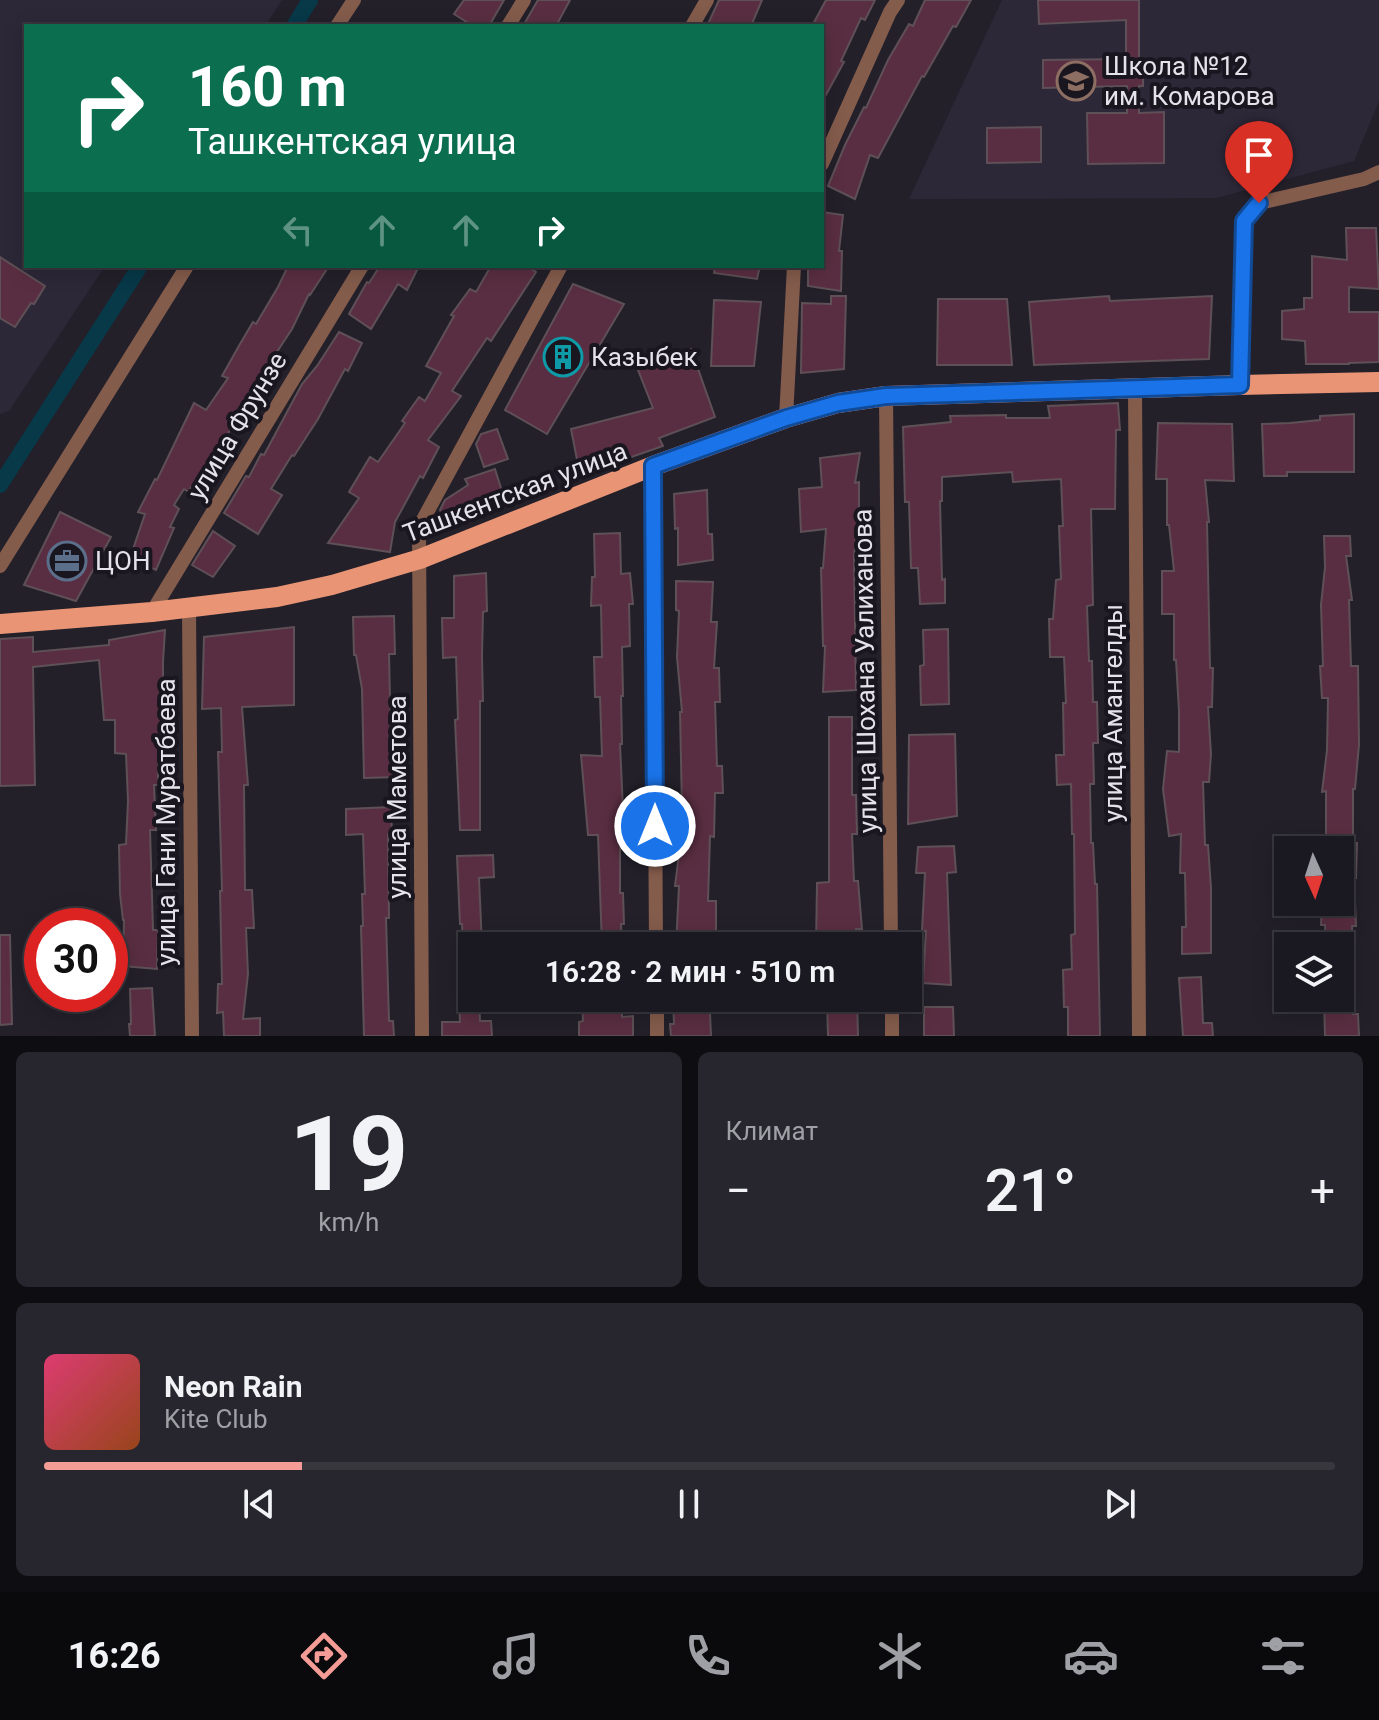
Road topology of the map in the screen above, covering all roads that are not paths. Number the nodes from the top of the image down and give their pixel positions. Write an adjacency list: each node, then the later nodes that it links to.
1 (354, 0): 5 (street)
2 (524, 0): 6 (street)
3 (707, 0): 7 (street)
4 (898, 0): 8 (street)
5 (338, 24)
6 (509, 24)
7 (693, 24)
8 (824, 160)
9 (1379, 172): 15 (street)
10 (186, 268): 21 (street)
11 (361, 268): 23 (street, улица Фрунзе)
12 (560, 268): 20 (street, улица Маметова)
13 (794, 268): 18 (street)
14 (1379, 382): 15 (main road, Ташкентская улица)
15 (1240, 385): 16 (main road, Ташкентская улица)
16 (1135, 389): 17 (main road, Ташкентская улица); 33 (street, улица Амангелды)
17 (886, 396): 18 (main road, Ташкентская улица); 26 (street, улица Шохана Уалиханова)
18 (786, 418): 19 (main road, Ташкентская улица)
19 (653, 466): 20 (main road, Ташкентская улица); 25 (street)
20 (420, 559): 22 (main road, Ташкентская улица); 30 (street, улица Маметова)
21 (0, 566)
22 (189, 607): 23 (main road, Ташкентская улица); 29 (street, улица Гани Муратбаева)
23 (152, 612): 24 (main road, Ташкентская улица)
24 (0, 624)
25 (656, 932)
26 (891, 932)
27 (657, 1012): 31 (street)
28 (892, 1012): 32 (street)
29 (192, 1036)
30 (422, 1036)
31 (657, 1036)
32 (892, 1036)
33 (1139, 1036)

